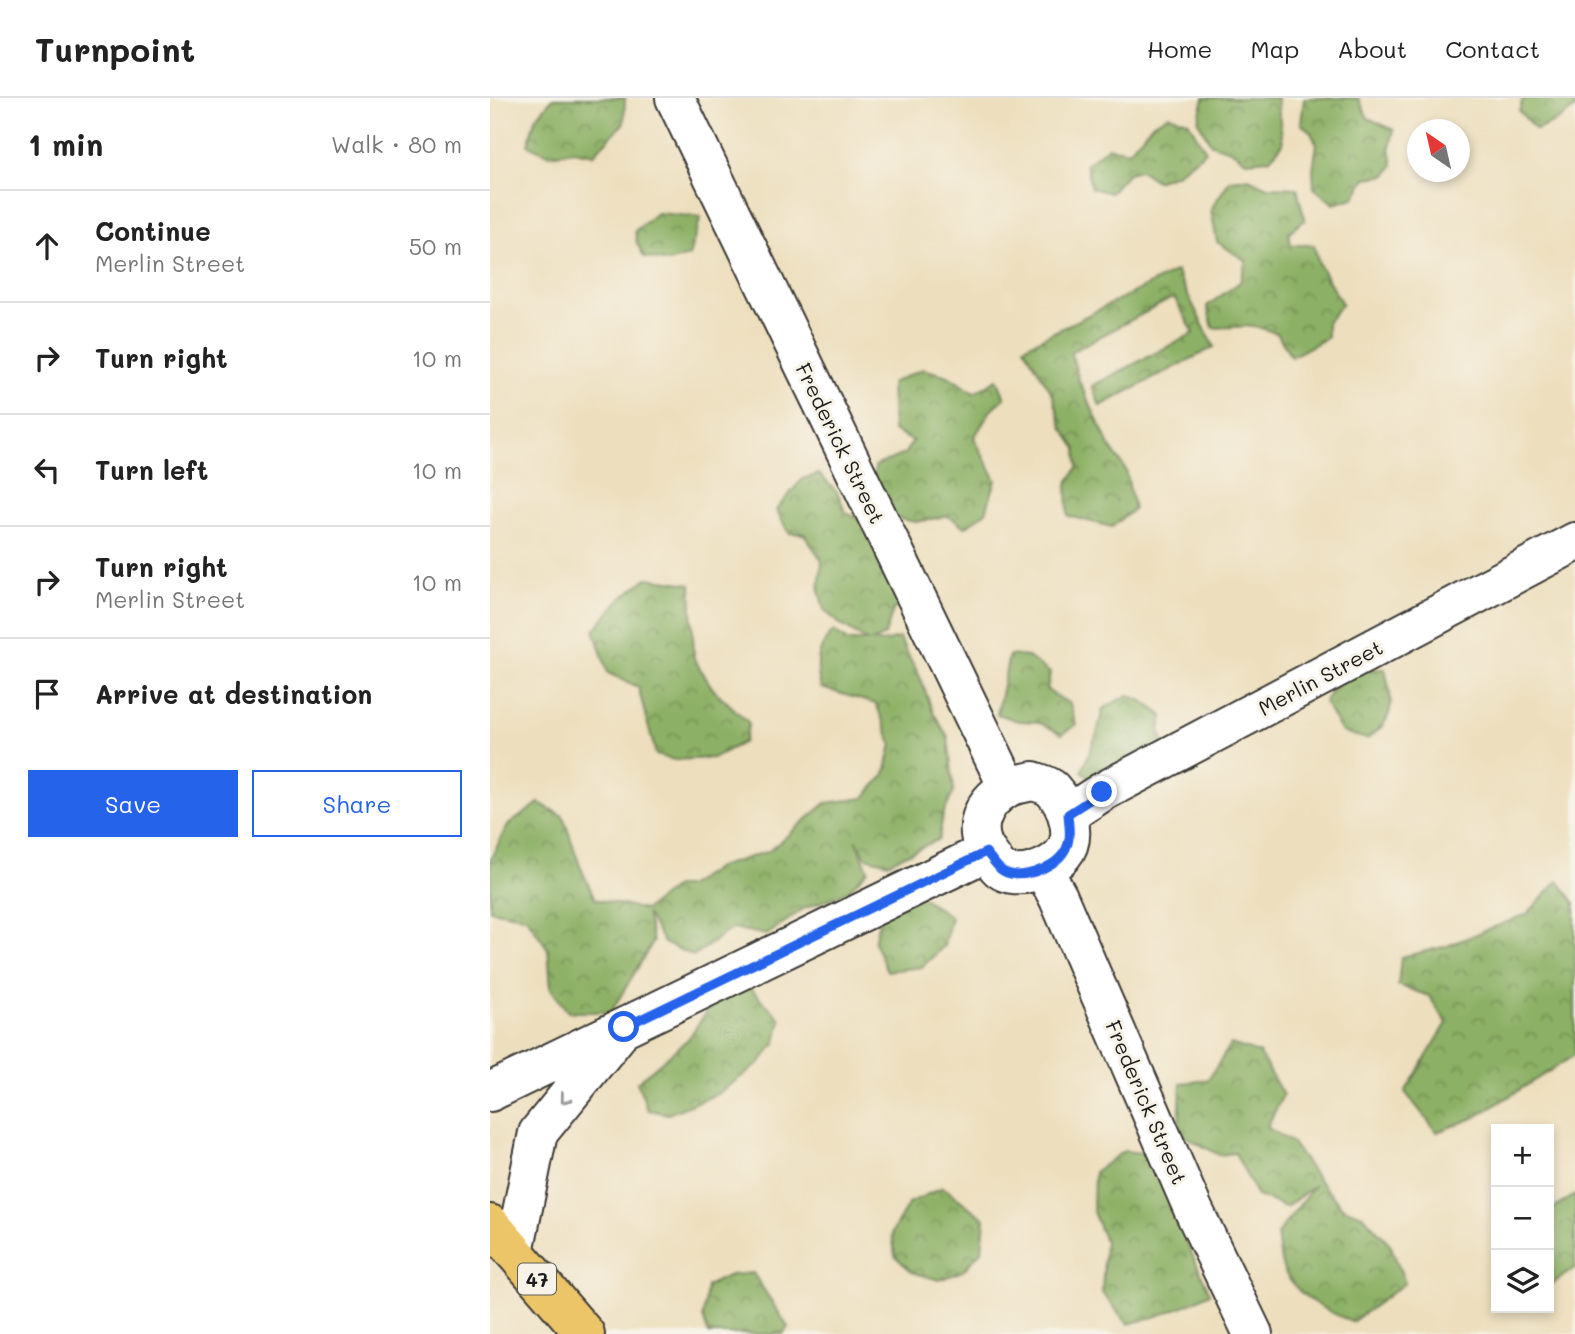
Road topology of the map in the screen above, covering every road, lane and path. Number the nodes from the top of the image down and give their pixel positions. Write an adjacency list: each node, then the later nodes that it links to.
1 (675, 98): 3 (street, Frederick Street)
2 (1575, 542): 4 (street, Merlin Street)
3 (1008, 788): 4 (street); 5 (street)
4 (1068, 814): 6 (street)
5 (986, 852): 6 (street); 7 (street)
6 (1043, 869): 11 (street, Frederick Street)
7 (624, 1027): 8 (street); 9 (street, one-way to 9)
8 (490, 1092)
9 (502, 1238): 10 (main road, 47)
10 (585, 1334)
11 (1253, 1334)

